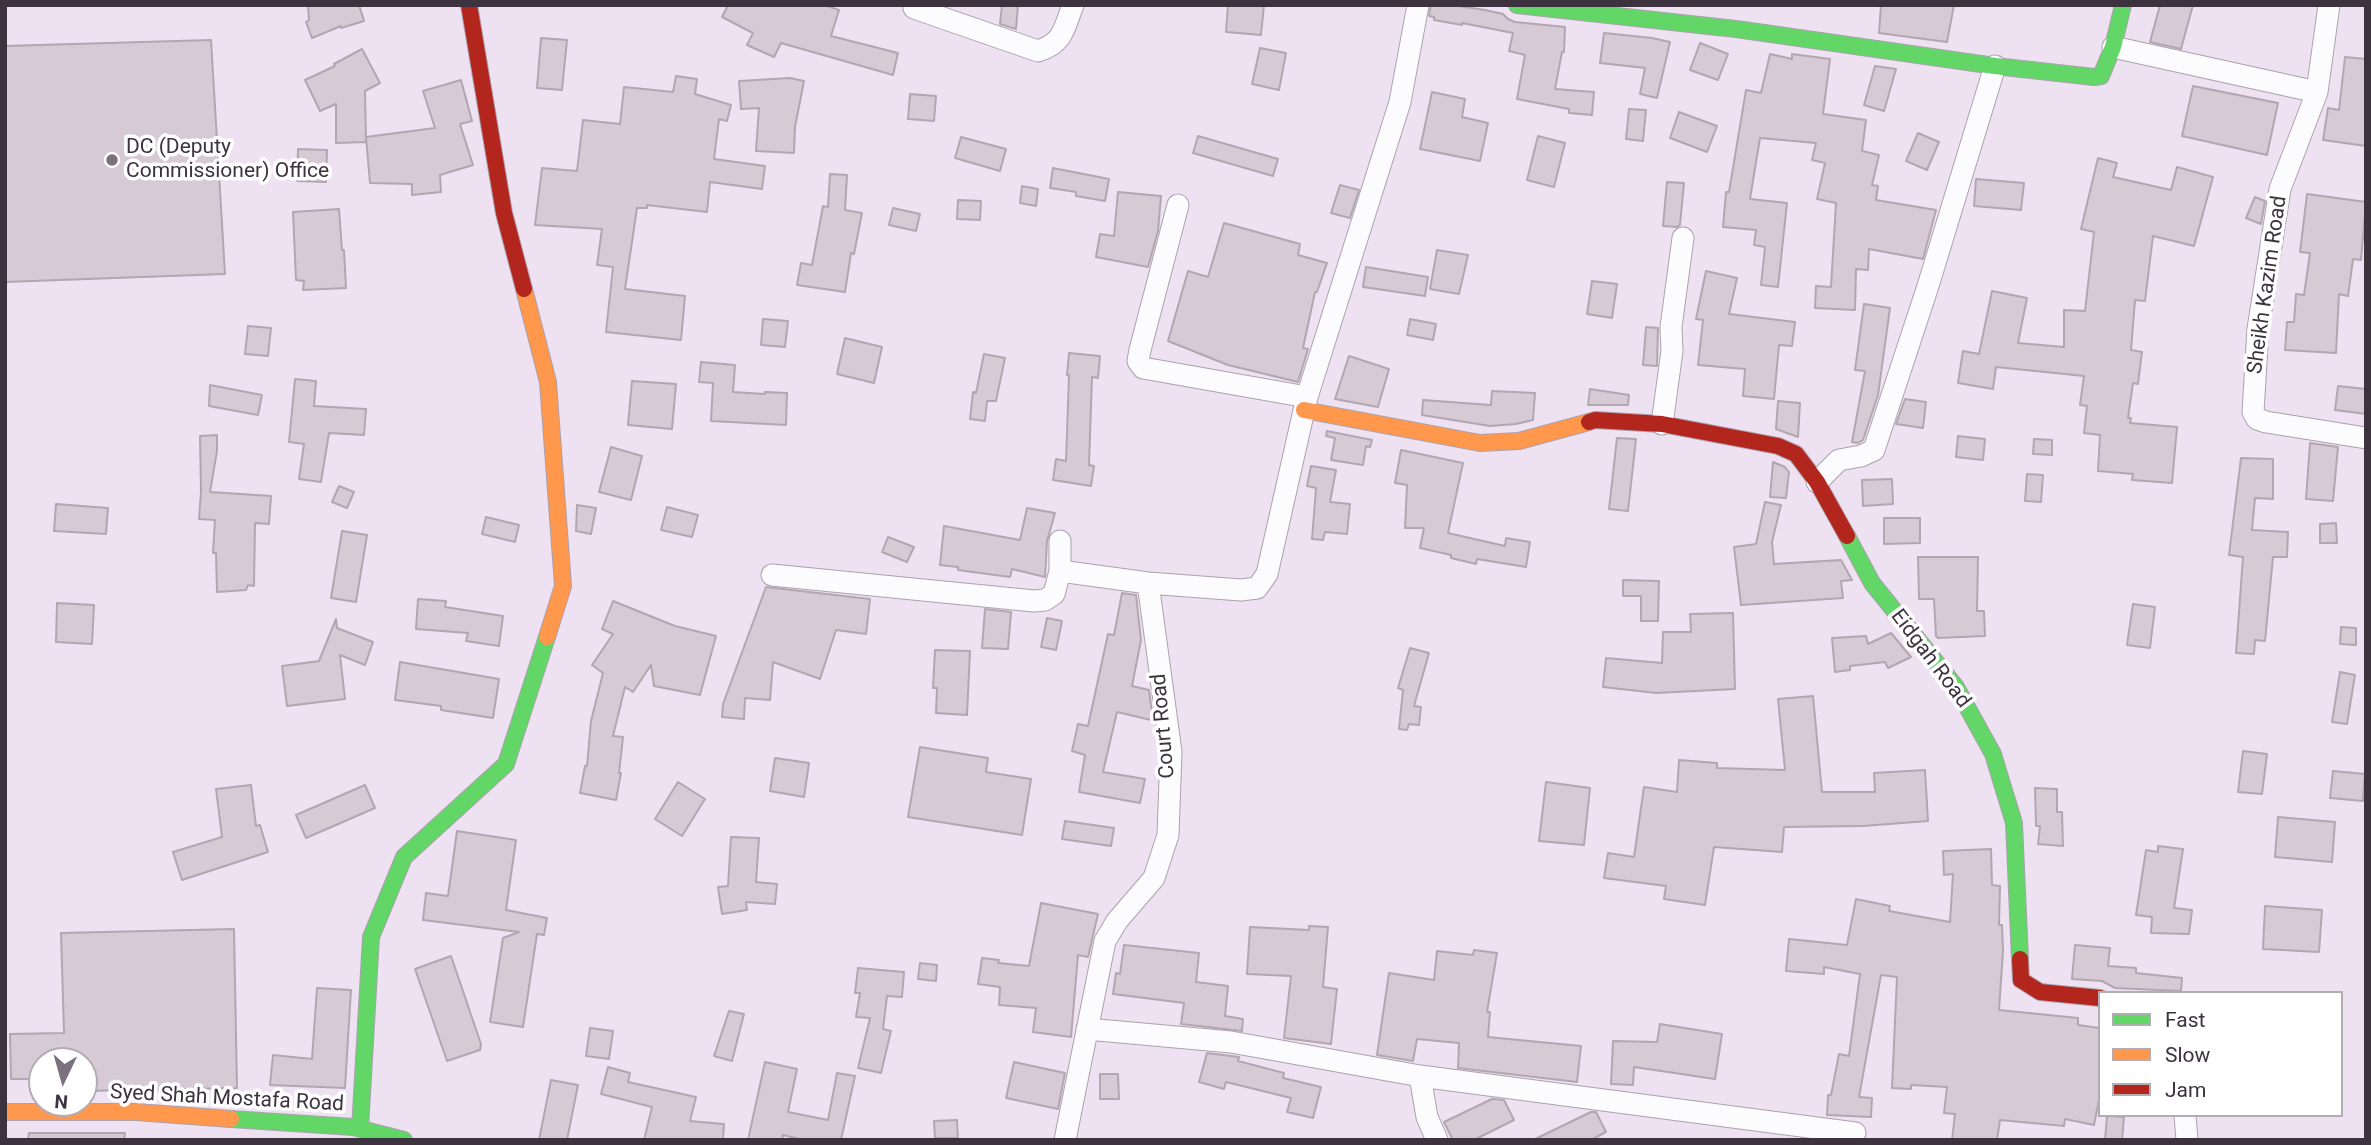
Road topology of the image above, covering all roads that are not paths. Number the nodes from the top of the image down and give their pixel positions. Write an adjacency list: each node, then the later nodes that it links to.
1 (469, 5): 26 (main road)
2 (1073, 5): 7 (street)
3 (1418, 5): 13 (street)
4 (1517, 5): 9 (main road)
5 (2123, 5): 8 (main road)
6 (2329, 5): 10 (street, Sheikh Kazim Road)
7 (914, 8)
8 (2113, 47): 9 (main road); 10 (street)
9 (1996, 66): 16 (street)
10 (2317, 92): 15 (street, Sheikh Kazim Road)
11 (1178, 205): 13 (street)
12 (1683, 239): 14 (street)
13 (1305, 403): 14 (main road, Eidgah Road); 20 (street)
14 (1662, 424): 16 (main road, Eidgah Road)
15 (2366, 438)
16 (1817, 482): 21 (main road, Eidgah Road)
17 (1060, 541): 18 (street)
18 (1060, 571): 19 (street); 20 (street)
19 (772, 575)
20 (1148, 583): 22 (street, Court Road)
21 (2098, 998)
22 (1087, 1029): 23 (street); 29 (street, Court Road)
23 (1420, 1076): 27 (street); 30 (street)
24 (5, 1112): 26 (main road, Syed Shah Mostafa Road)
25 (2185, 1117): 31 (street)
26 (360, 1129): 28 (main road, Syed Shah Mostafa Road)
27 (1855, 1133)
28 (404, 1140)
29 (1065, 1140)
30 (1437, 1140)
31 (2187, 1140)

